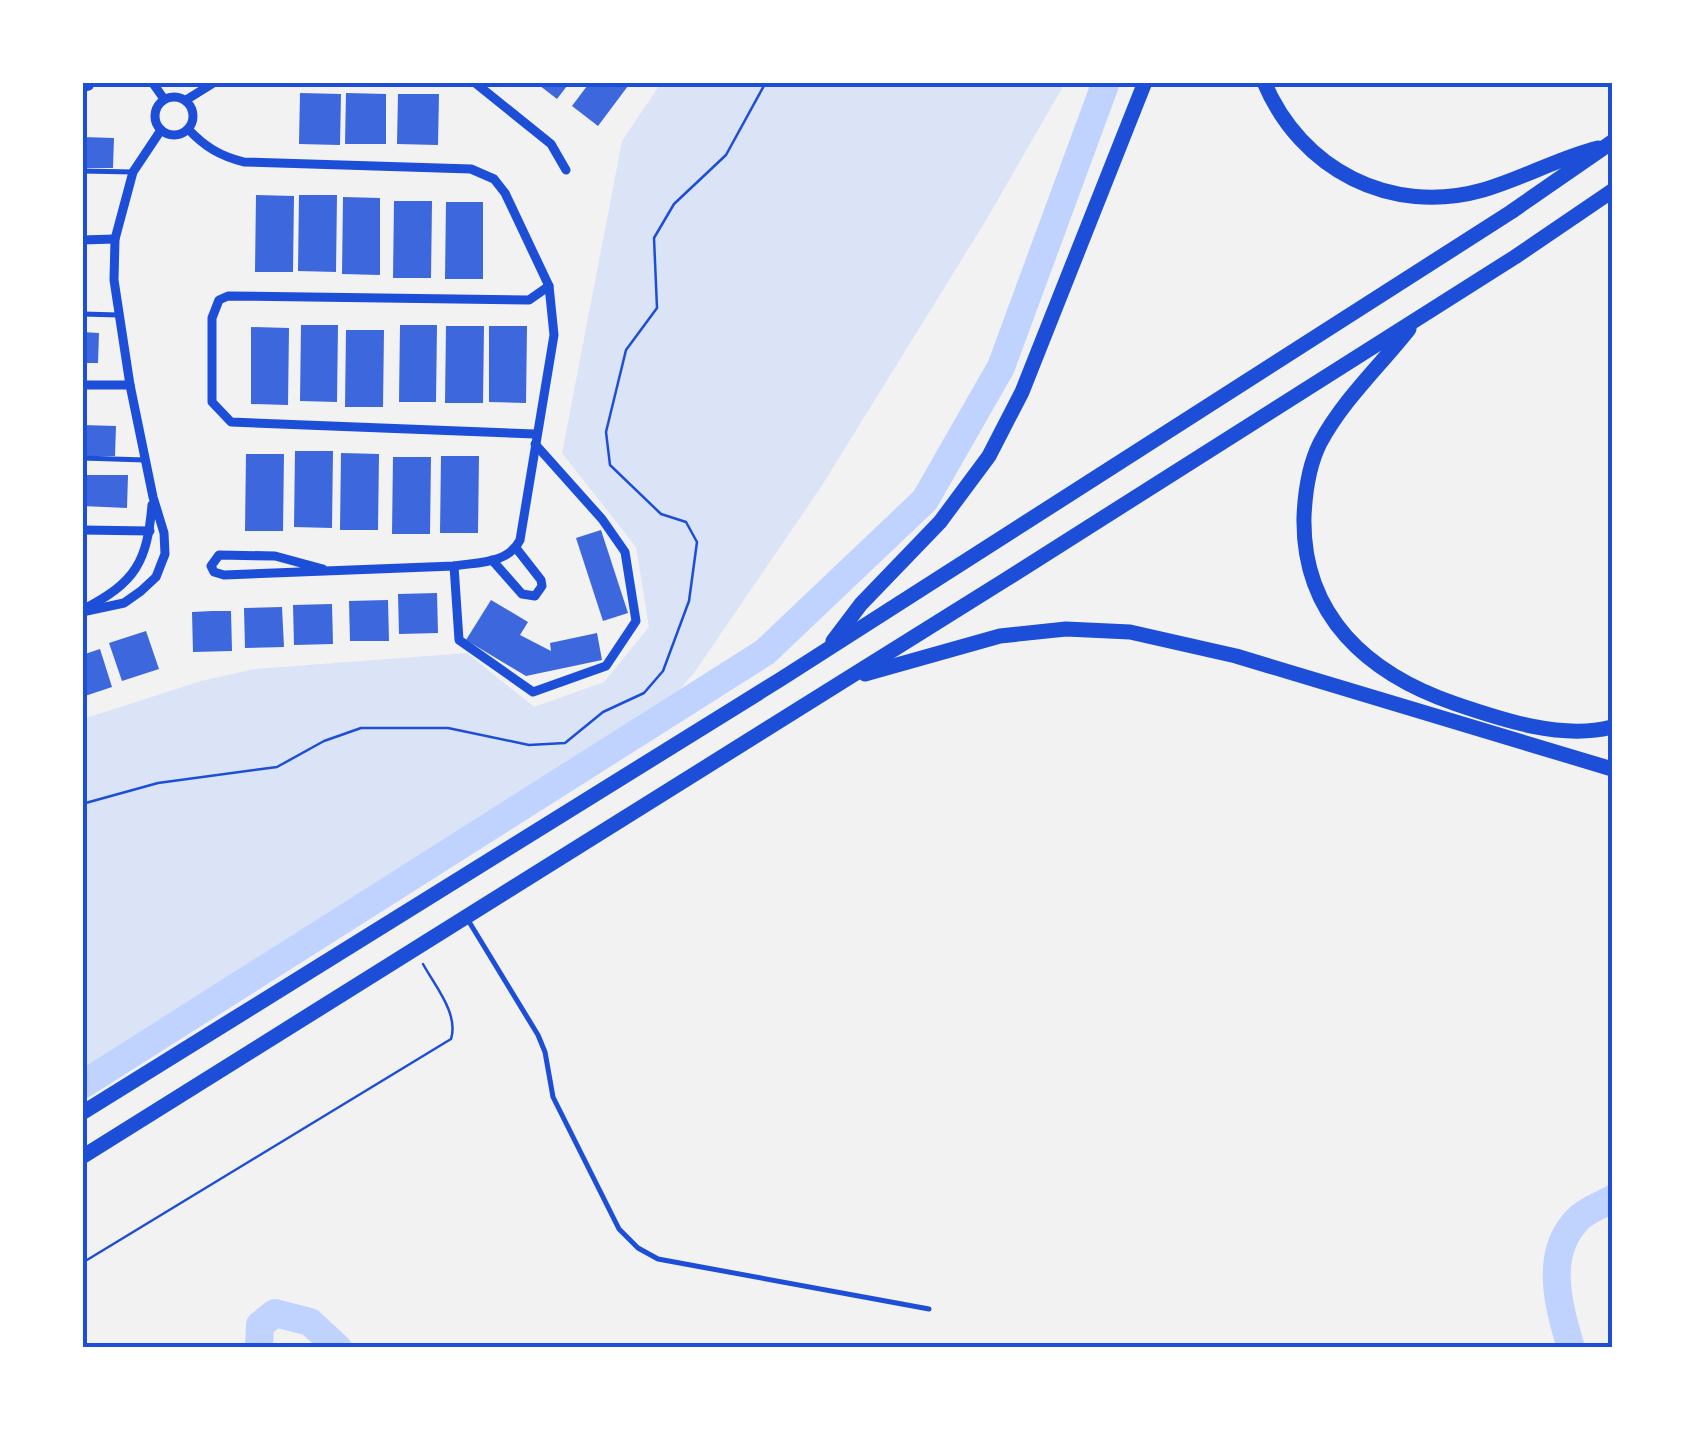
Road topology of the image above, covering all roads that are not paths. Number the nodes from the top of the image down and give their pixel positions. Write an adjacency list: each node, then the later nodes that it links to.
1 (152, 82): 6 (street)
2 (215, 82): 7 (street)
3 (474, 82): 11 (street)
4 (1145, 82): 34 (highway)
5 (1264, 82): 10 (highway)
6 (164, 99): 7 (street); 9 (street)
7 (186, 100): 8 (street)
8 (188, 129): 9 (street); 17 (street)
9 (161, 130): 13 (street)
10 (1610, 144): 34 (highway)
11 (566, 170)
12 (82, 171): 13 (lane)
13 (133, 172): 15 (street)
14 (1612, 191): 20 (highway)
15 (115, 238): 16 (street); 19 (street)
16 (82, 240)
17 (549, 286): 23 (street); 23 (street)
18 (82, 314): 19 (lane)
19 (119, 315): 22 (street)
20 (1417, 318): 35 (highway); 36 (highway)
21 (82, 385): 22 (street)
22 (130, 385): 25 (street)
23 (535, 439): 29 (street); 31 (street)
24 (82, 458): 25 (lane)
25 (145, 460): 26 (street)
26 (153, 497): 28 (street); 33 (street)
27 (82, 530): 28 (street)
28 (150, 531): 33 (street)
29 (518, 544): 30 (street); 30 (street)
30 (492, 560): 31 (street)
31 (454, 566): 32 (street)
32 (323, 570): 32 (street)
33 (82, 611)
34 (828, 648): 39 (highway)
35 (846, 678): 37 (highway); 38 (highway)
36 (1612, 727)
37 (1612, 768)
38 (466, 917): 40 (highway); 41 (lane)
39 (82, 1113)
40 (82, 1157)
41 (929, 1309)

